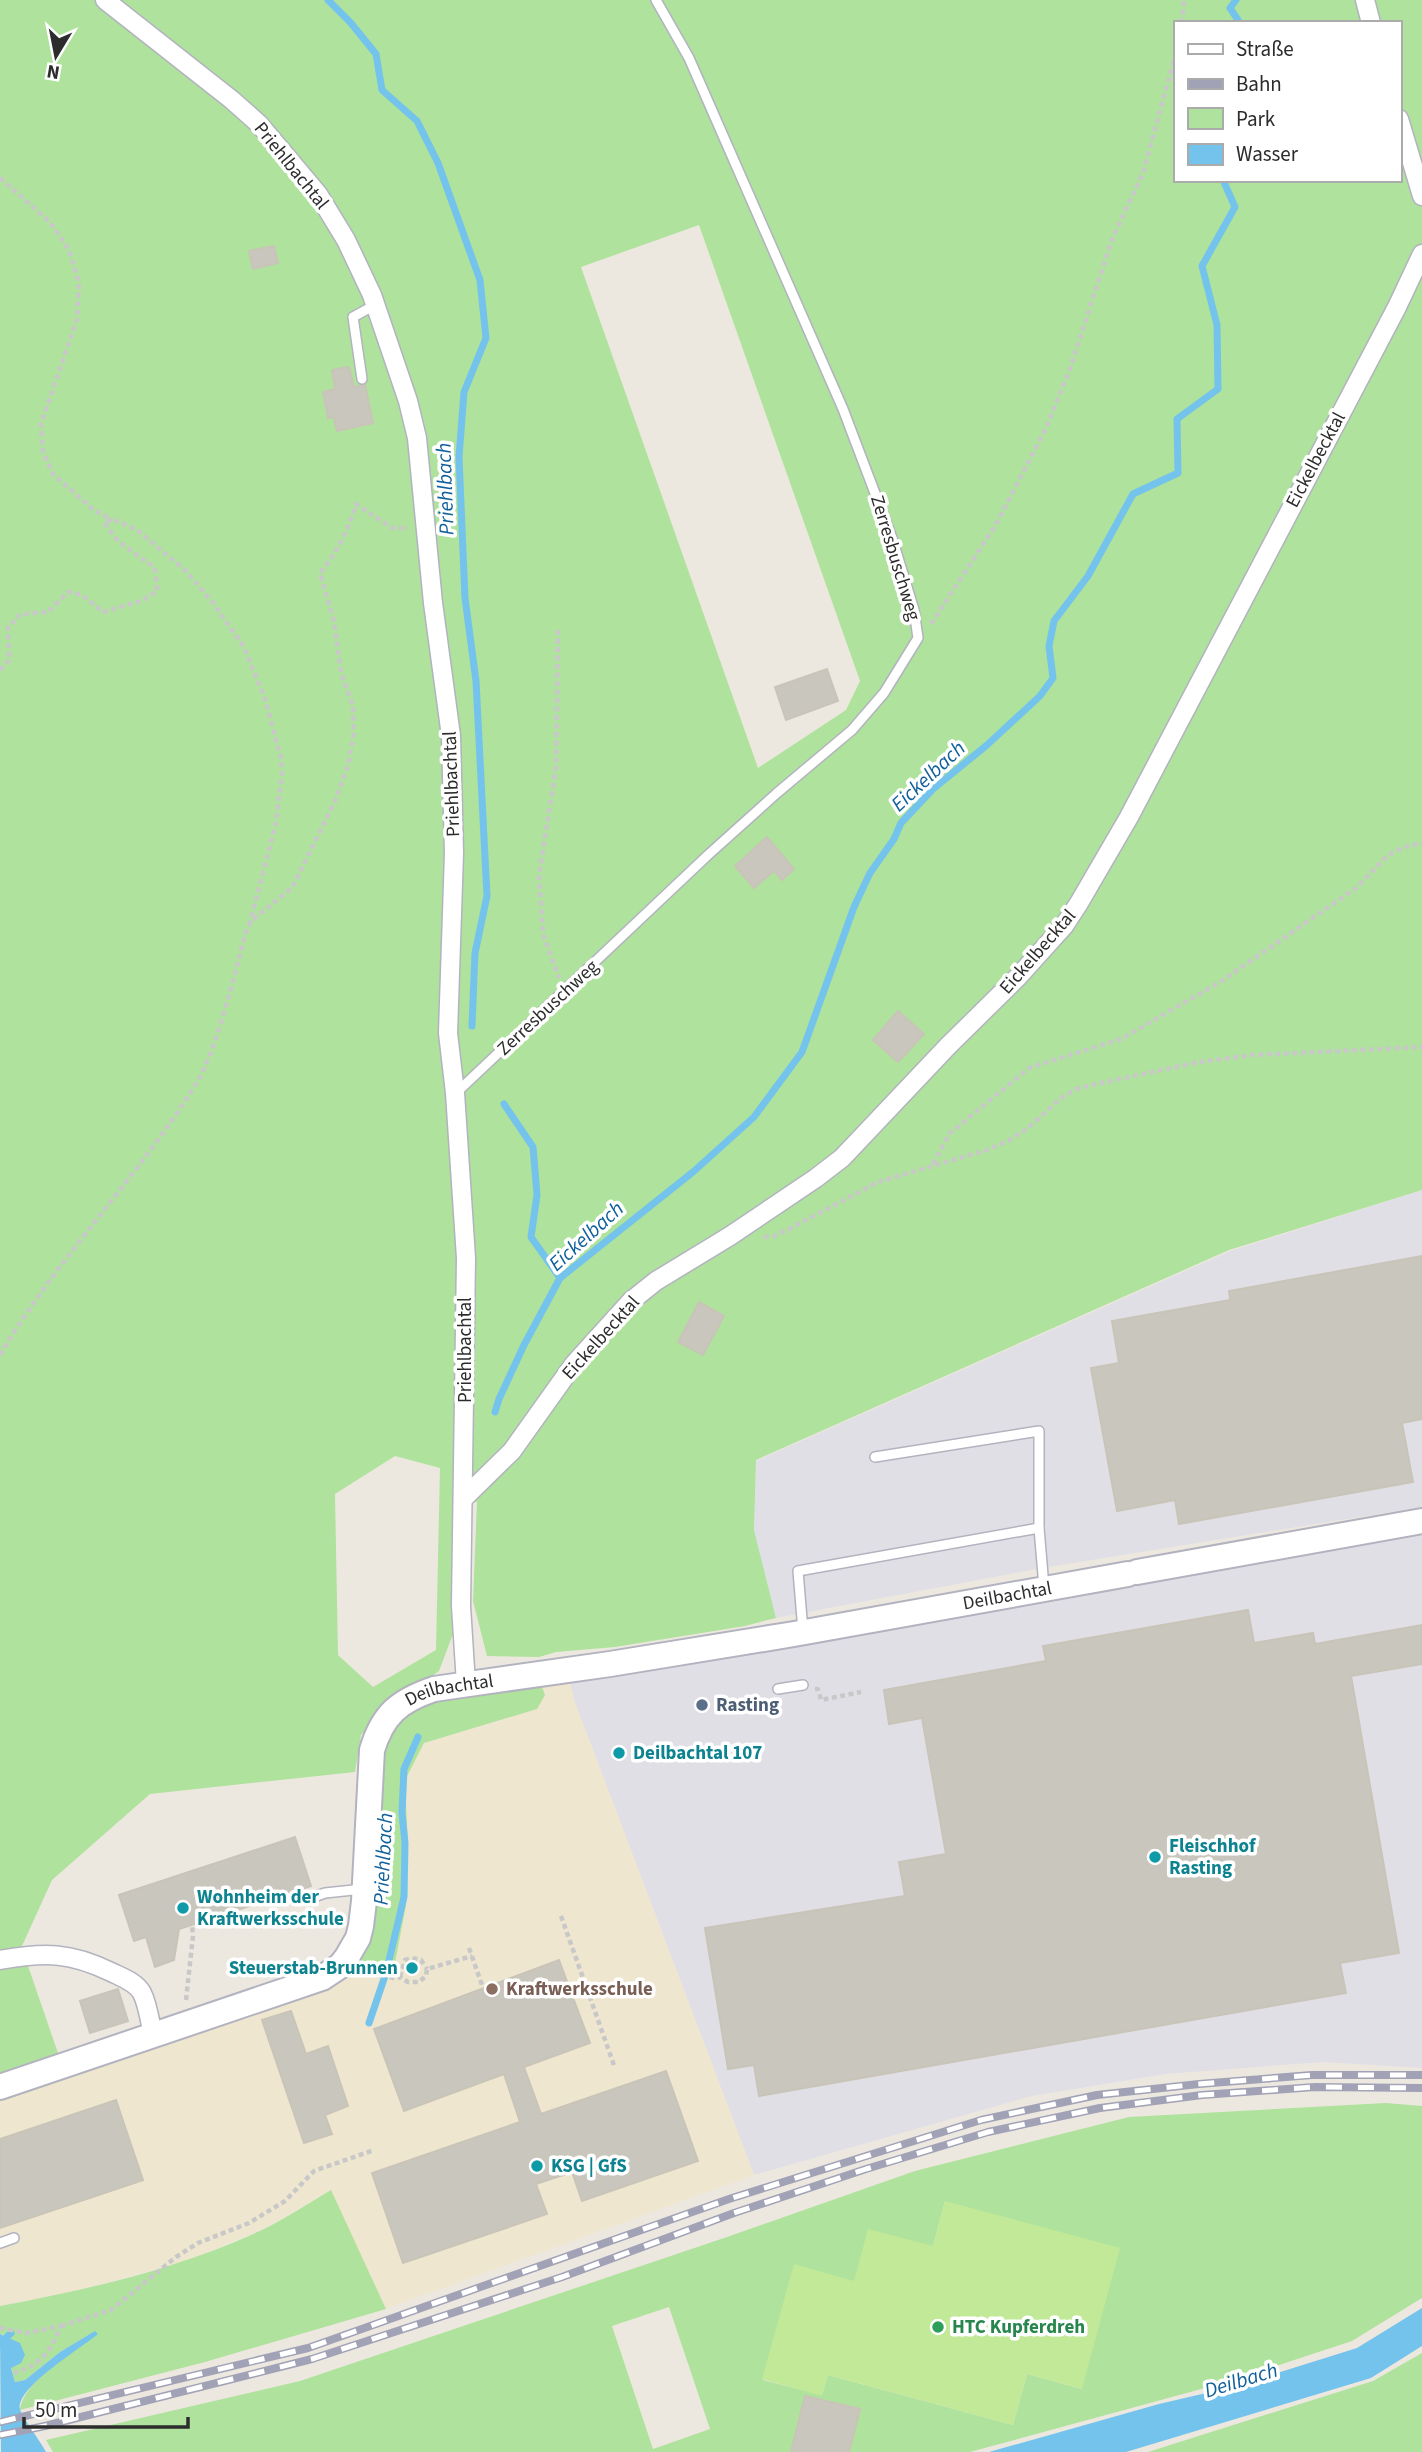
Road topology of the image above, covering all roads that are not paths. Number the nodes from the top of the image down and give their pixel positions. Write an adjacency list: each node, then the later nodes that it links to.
1 (105, 0): 8 (street, Priehlbachtal)
2 (656, 0): 10 (lane, Zerresbuschweg)
3 (1365, 0): 4 (street)
4 (1370, 21)
5 (1401, 126): 6 (street)
6 (1422, 196)
7 (1422, 254): 12 (street, Eickelbecktal)
8 (375, 305): 9 (lane); 10 (street, Priehlbachtal)
9 (362, 379)
10 (456, 1093): 12 (street, Priehlbachtal)
11 (875, 1457): 14 (lane)
12 (464, 1497): 17 (street, Priehlbachtal)
13 (1422, 1521): 15 (street, Deilbachtal)
14 (1039, 1528): 15 (lane); 16 (lane)
15 (1044, 1588): 16 (street, Deilbachtal)
16 (803, 1632): 17 (street, Deilbachtal)
17 (466, 1684): 20 (street, Deilbachtal)
18 (803, 1685): 19 (lane)
19 (778, 1689)
20 (365, 1889): 21 (lane); 23 (street, Deilbachtal)
21 (314, 1897)
22 (0, 1960): 23 (street)
23 (153, 2035): 24 (street, Deilbachtal)
24 (0, 2087)
25 (14, 2238): 26 (lane)
26 (0, 2243)

